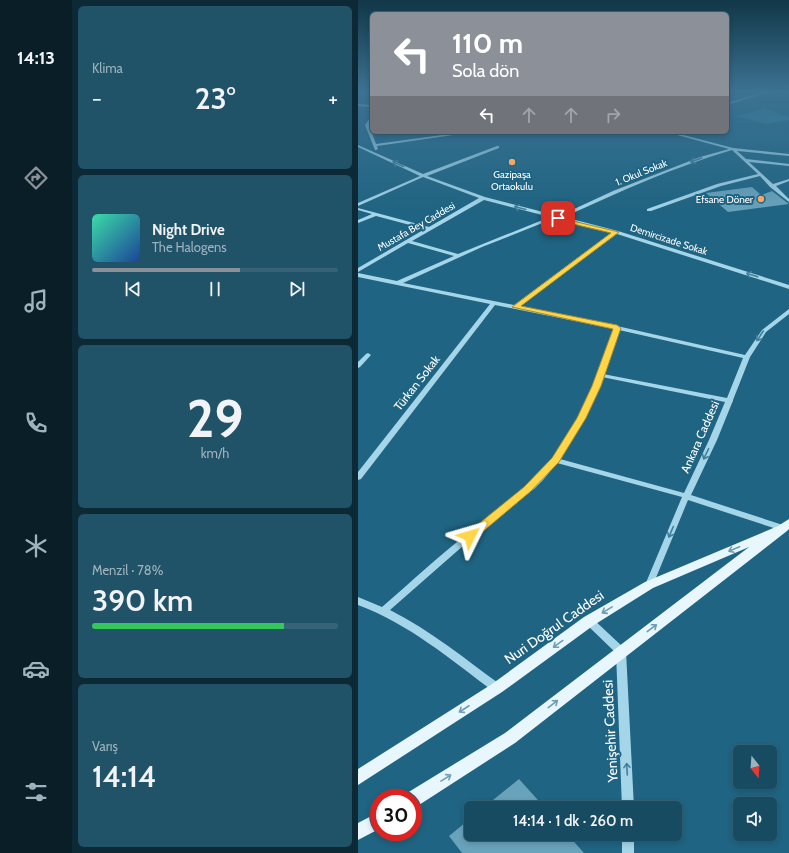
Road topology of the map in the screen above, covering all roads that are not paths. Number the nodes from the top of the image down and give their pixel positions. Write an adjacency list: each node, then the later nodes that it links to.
1 (370, 134): 4 (street)
2 (457, 134): 4 (street)
3 (675, 134): 7 (street)
4 (374, 145): 8 (street)
5 (358, 146): 8 (street, Demircizade Sokak)
6 (498, 147): 13 (street)
7 (733, 150): 9 (street); 10 (street); 22 (street, 1. Okul Sokak, one-way to 22)
8 (379, 155): 13 (street, Demircizade Sokak, one-way to 8)
9 (789, 155)
10 (745, 160): 11 (street); 12 (street)
11 (789, 165)
12 (759, 175): 15 (street); 20 (street)
13 (423, 176): 16 (street, Demircizade Sokak); 18 (street)
14 (789, 180): 15 (street)
15 (772, 186): 17 (street)
16 (483, 198): 22 (street, Demircizade Sokak, one-way to 16); 24 (street, Mustafa Bey Caddesi)
17 (789, 201)
18 (358, 205)
19 (358, 209): 21 (street)
20 (649, 210)
21 (376, 214): 23 (street); 24 (street)
22 (556, 218): 25 (street, Demircizade Sokak); 27 (street, 1. Okul Sokak)
23 (358, 222)
24 (429, 229): 26 (street, Mustafa Bey Caddesi)
25 (616, 232): 31 (street, Demircizade Sokak, one-way to 25); 33 (street)
26 (407, 241): 27 (street); 28 (street, Mustafa Bey Caddesi)
27 (459, 256): 30 (street, 1. Okul Sokak)
28 (358, 270)
29 (358, 275): 30 (street)
30 (398, 283): 32 (street)
31 (789, 287)
32 (494, 303): 33 (street); 42 (street, Türkan Sokak)
33 (515, 307): 35 (street)
34 (789, 311): 37 (street, Ankara Caddesi, one-way to 37)
35 (617, 328): 37 (street); 39 (street)
36 (368, 355): 38 (street)
37 (746, 357): 40 (street, Ankara Caddesi)
38 (358, 366)
39 (600, 375): 40 (street); 41 (street)
40 (730, 401): 43 (street, Ankara Caddesi, one-way to 43)
41 (556, 460): 43 (street); 47 (street)
42 (358, 477)
43 (686, 496): 44 (street); 45 (street, Ankara Caddesi, one-way to 45)
44 (786, 526): 45 (main road, Nuri Doğrul Caddesi, one-way to 45); 49 (main road, one-way to 44)
45 (649, 585): 48 (main road, Nuri Doğrul Caddesi, one-way to 48)
46 (358, 601): 47 (street)
47 (383, 611): 50 (street)
48 (590, 621): 49 (street); 50 (main road, Nuri Doğrul Caddesi, one-way to 50)
49 (621, 651): 52 (main road, one-way to 49); 53 (street, Yenişehir Caddesi, one-way to 49)
50 (497, 688): 51 (main road, Nuri Doğrul Caddesi, one-way to 51)
51 (358, 778)
52 (422, 792)
53 (628, 801)
54 (370, 825): 55 (main road)
55 (358, 832)
56 (628, 841): 57 (street)
57 (628, 853)

